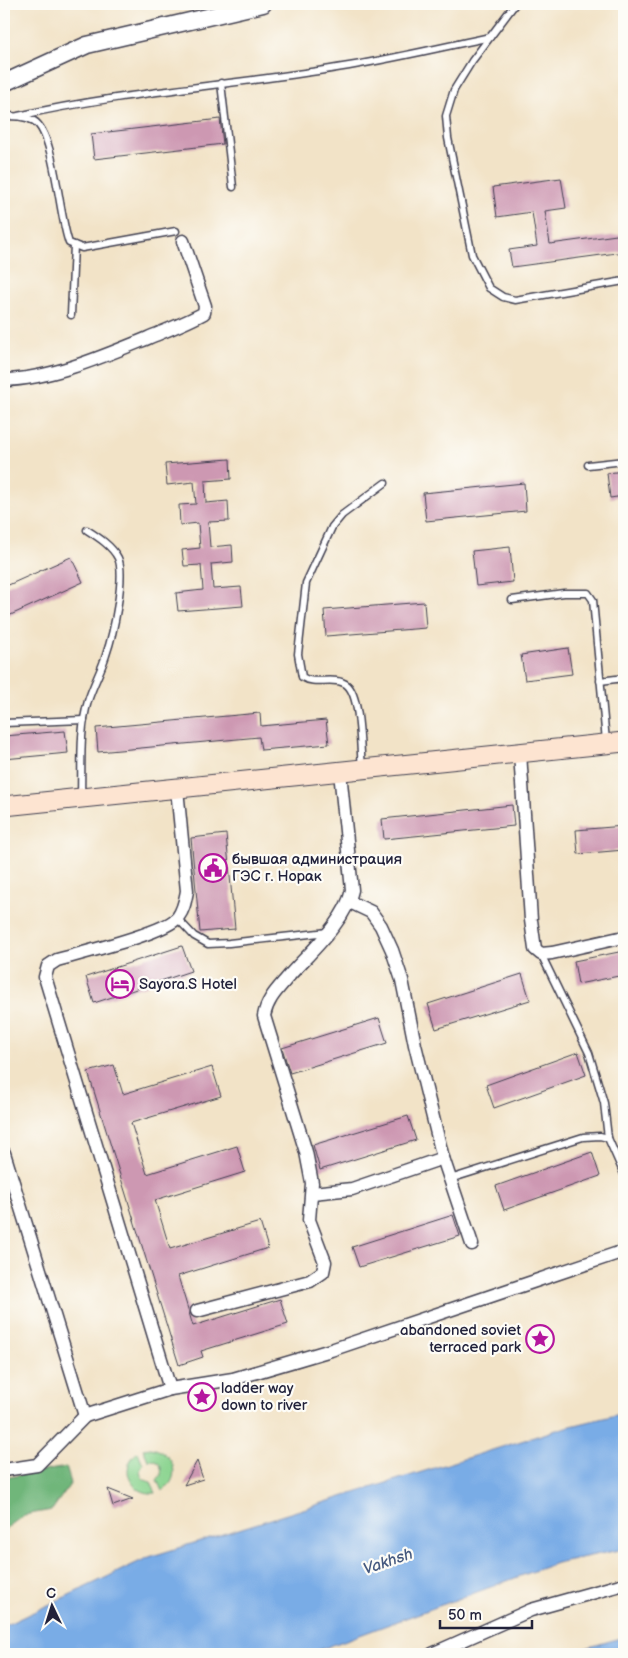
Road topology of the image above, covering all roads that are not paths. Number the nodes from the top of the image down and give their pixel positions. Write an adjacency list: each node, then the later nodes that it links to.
1 (263, 4): 4 (street)
2 (515, 4): 3 (lane)
3 (490, 37): 5 (lane); 11 (lane)
4 (4, 83)
5 (221, 83): 7 (lane); 8 (lane)
6 (4, 116): 7 (lane)
7 (18, 116): 10 (lane)
8 (233, 187)
9 (179, 236): 10 (lane); 13 (street)
10 (74, 245): 12 (lane)
11 (624, 281)
12 (71, 315)
13 (4, 380)
14 (624, 460): 15 (lane)
15 (588, 465)
16 (385, 483): 25 (lane)
17 (87, 530): 21 (lane)
18 (512, 600): 20 (lane)
19 (624, 678): 20 (lane)
20 (600, 681): 23 (lane)
21 (84, 720): 22 (lane); 28 (lane)
22 (4, 723)
23 (615, 743): 24 (main road)
24 (520, 753): 25 (main road); 34 (street)
25 (362, 770): 26 (main road)
26 (340, 772): 27 (main road); 30 (street)
27 (177, 789): 28 (main road); 31 (street)
28 (81, 797): 29 (main road)
29 (4, 806)
30 (350, 902): 32 (street); 37 (street)
31 (177, 918): 32 (lane); 44 (street)
32 (328, 932): 40 (street)
33 (624, 937): 34 (street)
34 (541, 954): 35 (lane)
35 (608, 1138): 38 (lane); 39 (lane)
36 (4, 1153): 45 (street)
37 (443, 1158): 39 (street); 40 (street)
38 (624, 1174)
39 (450, 1179): 41 (street)
40 (312, 1193): 43 (street)
41 (472, 1244)
42 (624, 1251): 44 (street)
43 (197, 1311)
44 (170, 1389): 45 (street)
45 (85, 1416): 46 (street)
46 (4, 1470)
47 (624, 1584): 48 (street)
48 (432, 1654)

